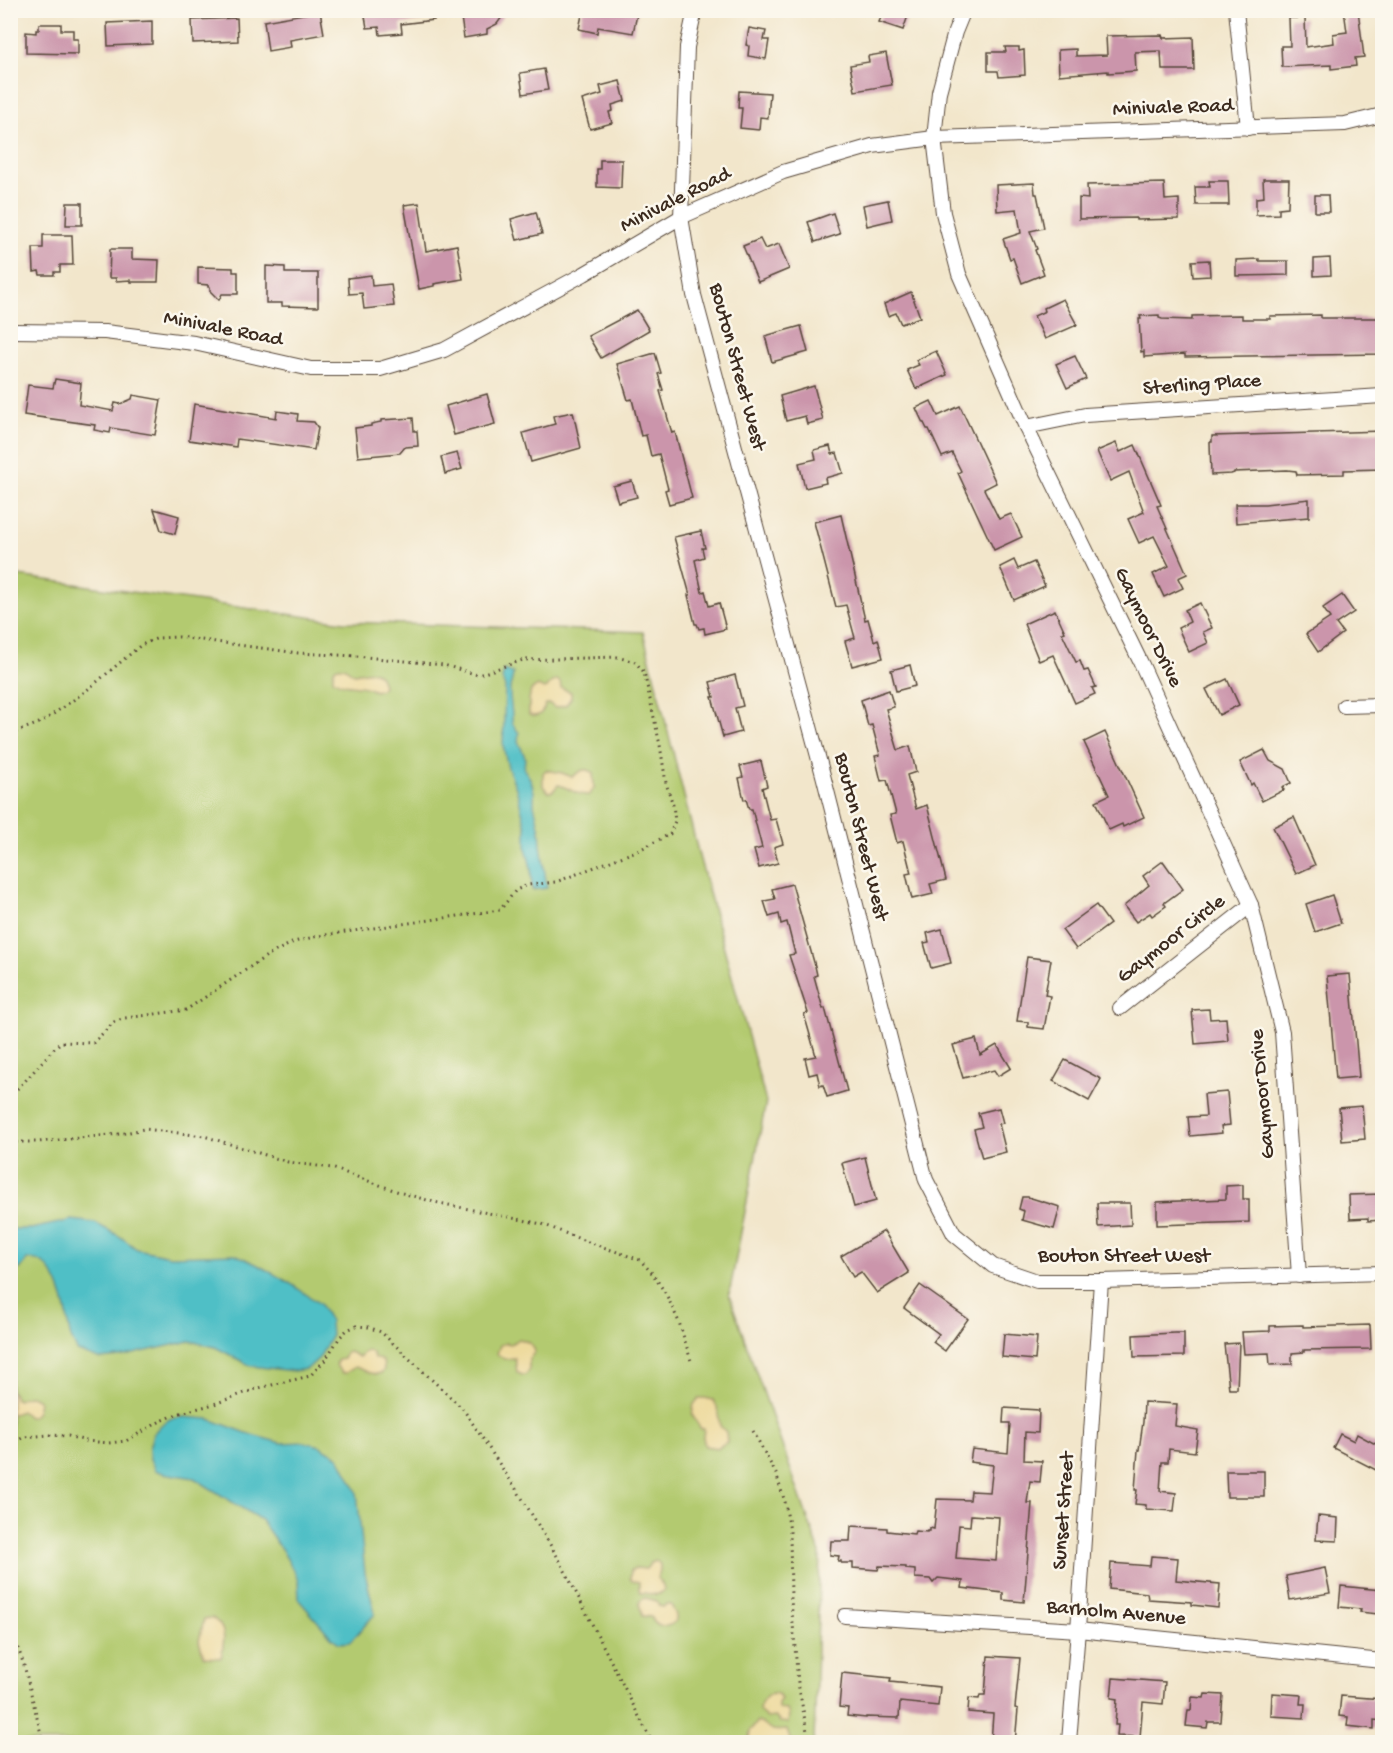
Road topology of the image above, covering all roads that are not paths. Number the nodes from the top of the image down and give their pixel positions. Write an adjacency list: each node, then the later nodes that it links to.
1 (695, 10): 7 (street, Bouton Street West)
2 (964, 10): 6 (street, Gaymoor Drive)
3 (1236, 10): 5 (street)
4 (1383, 115): 5 (street, Minivale Road)
5 (1248, 128): 6 (street, Minivale Road)
6 (934, 138): 7 (street, Minivale Road); 10 (street, Gaymoor Drive)
7 (681, 217): 8 (street, Minivale Road); 17 (street, Bouton Street West)
8 (10, 331)
9 (1383, 396): 10 (street, Sterling Place)
10 (1026, 427): 13 (street, Gaymoor Drive)
11 (1383, 705): 12 (street)
12 (1344, 706)
13 (1251, 905): 14 (street, Gaymoor Circle); 16 (street, Gaymoor Drive)
14 (1120, 1008)
15 (1383, 1273): 16 (street, Bouton Street West)
16 (1299, 1276): 17 (street, Bouton Street West)
17 (1101, 1281): 19 (street, Sunset Street)
18 (845, 1616): 19 (street, Barholm Avenue)
19 (1078, 1630): 20 (street, Barholm Avenue); 21 (street, Sunset Street)
20 (1383, 1661)
21 (1069, 1743)

